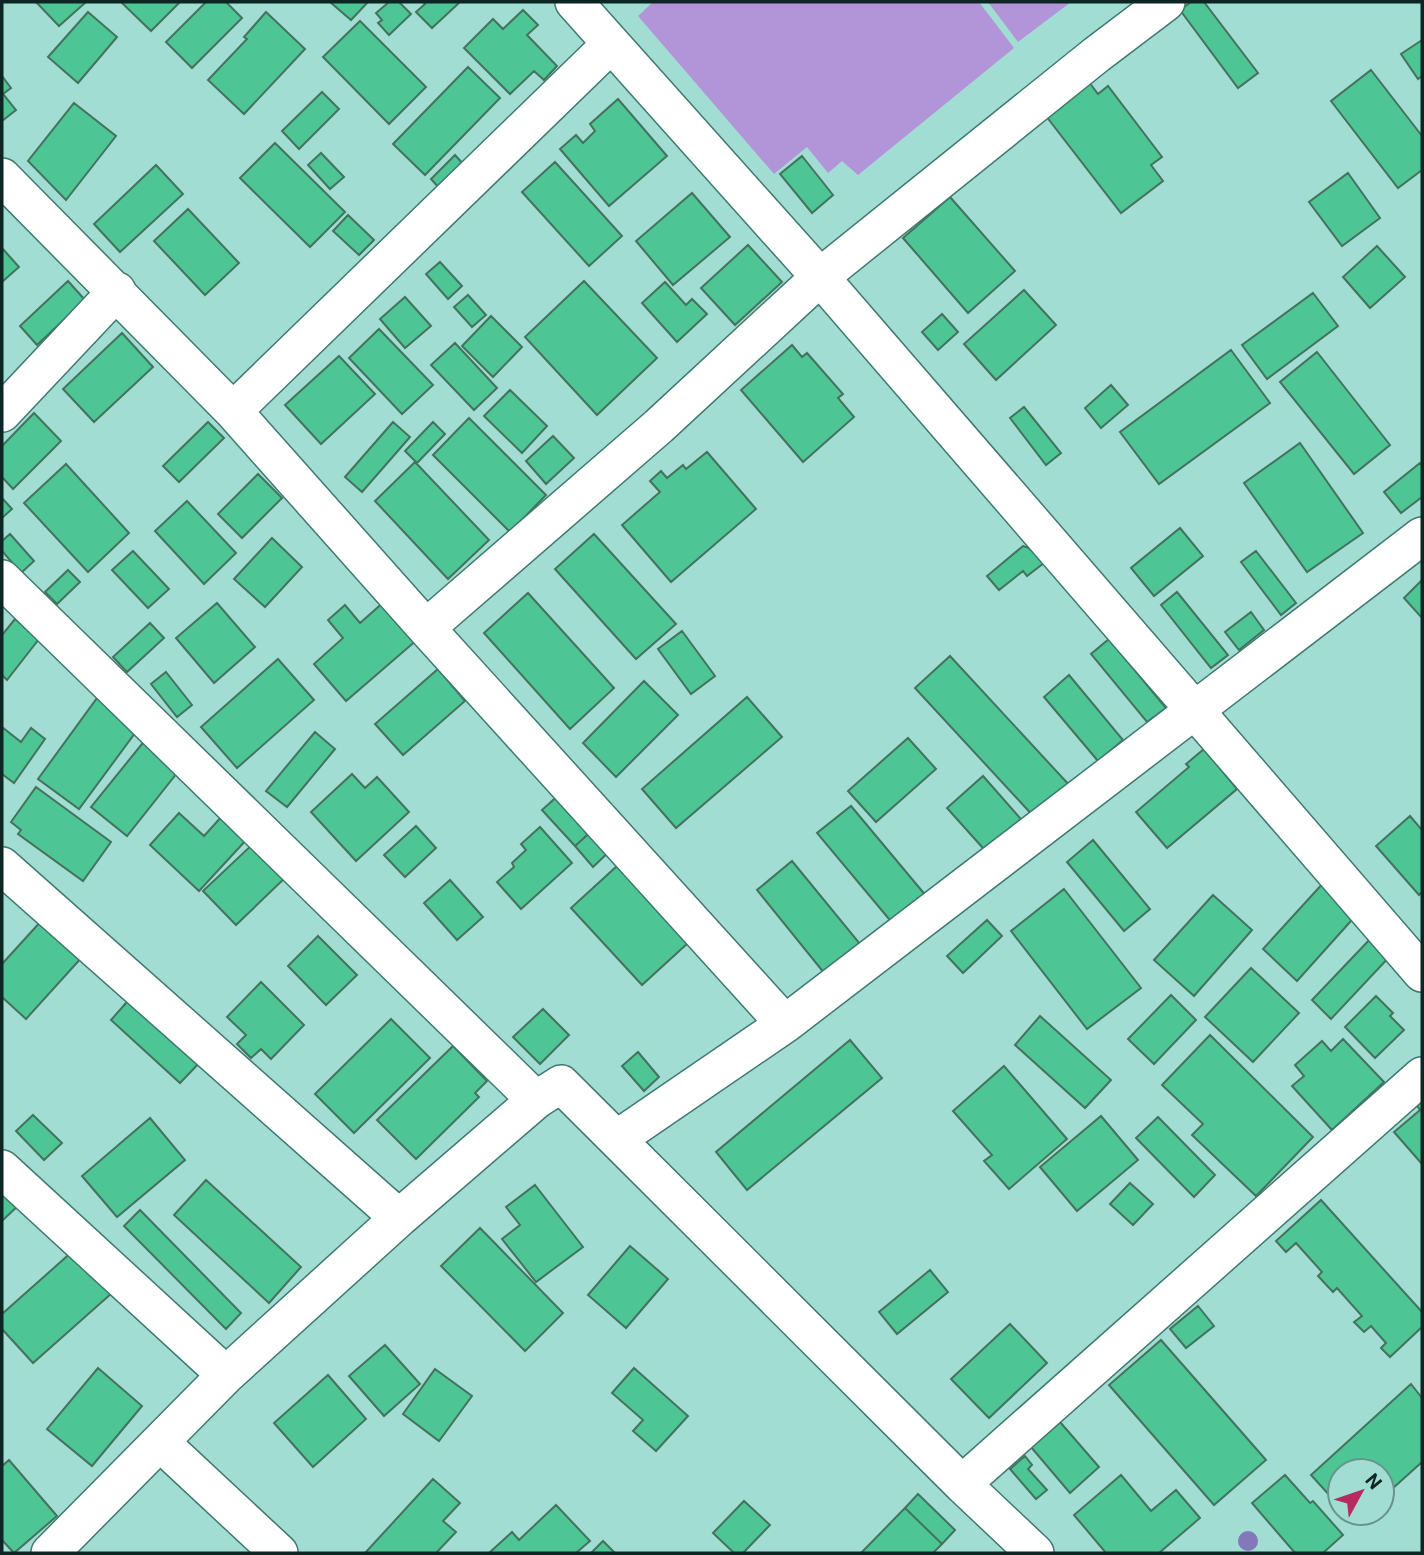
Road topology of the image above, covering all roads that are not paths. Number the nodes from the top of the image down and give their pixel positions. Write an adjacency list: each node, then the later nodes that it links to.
1 (574, 2): 3 (street)
2 (1166, 2): 5 (street)
3 (611, 44): 5 (street); 7 (street)
4 (2, 177): 6 (street)
5 (820, 277): 11 (street); 12 (street)
6 (117, 291): 7 (street); 8 (street)
7 (233, 411): 11 (street)
8 (2, 413)
9 (1422, 536): 12 (street)
10 (2, 579): 17 (street)
11 (426, 628): 15 (street)
12 (1193, 710): 14 (street); 15 (street)
13 (2, 866): 20 (street)
14 (1422, 973)
15 (785, 1024): 18 (street)
16 (1422, 1076): 23 (street)
17 (536, 1100): 18 (street); 20 (street)
18 (617, 1139): 23 (street)
19 (2, 1168): 21 (street)
20 (399, 1218): 21 (street)
21 (226, 1375): 22 (street)
22 (161, 1443): 24 (street); 25 (street)
23 (962, 1484): 26 (street)
24 (50, 1553)
25 (279, 1553)
26 (1034, 1553)

